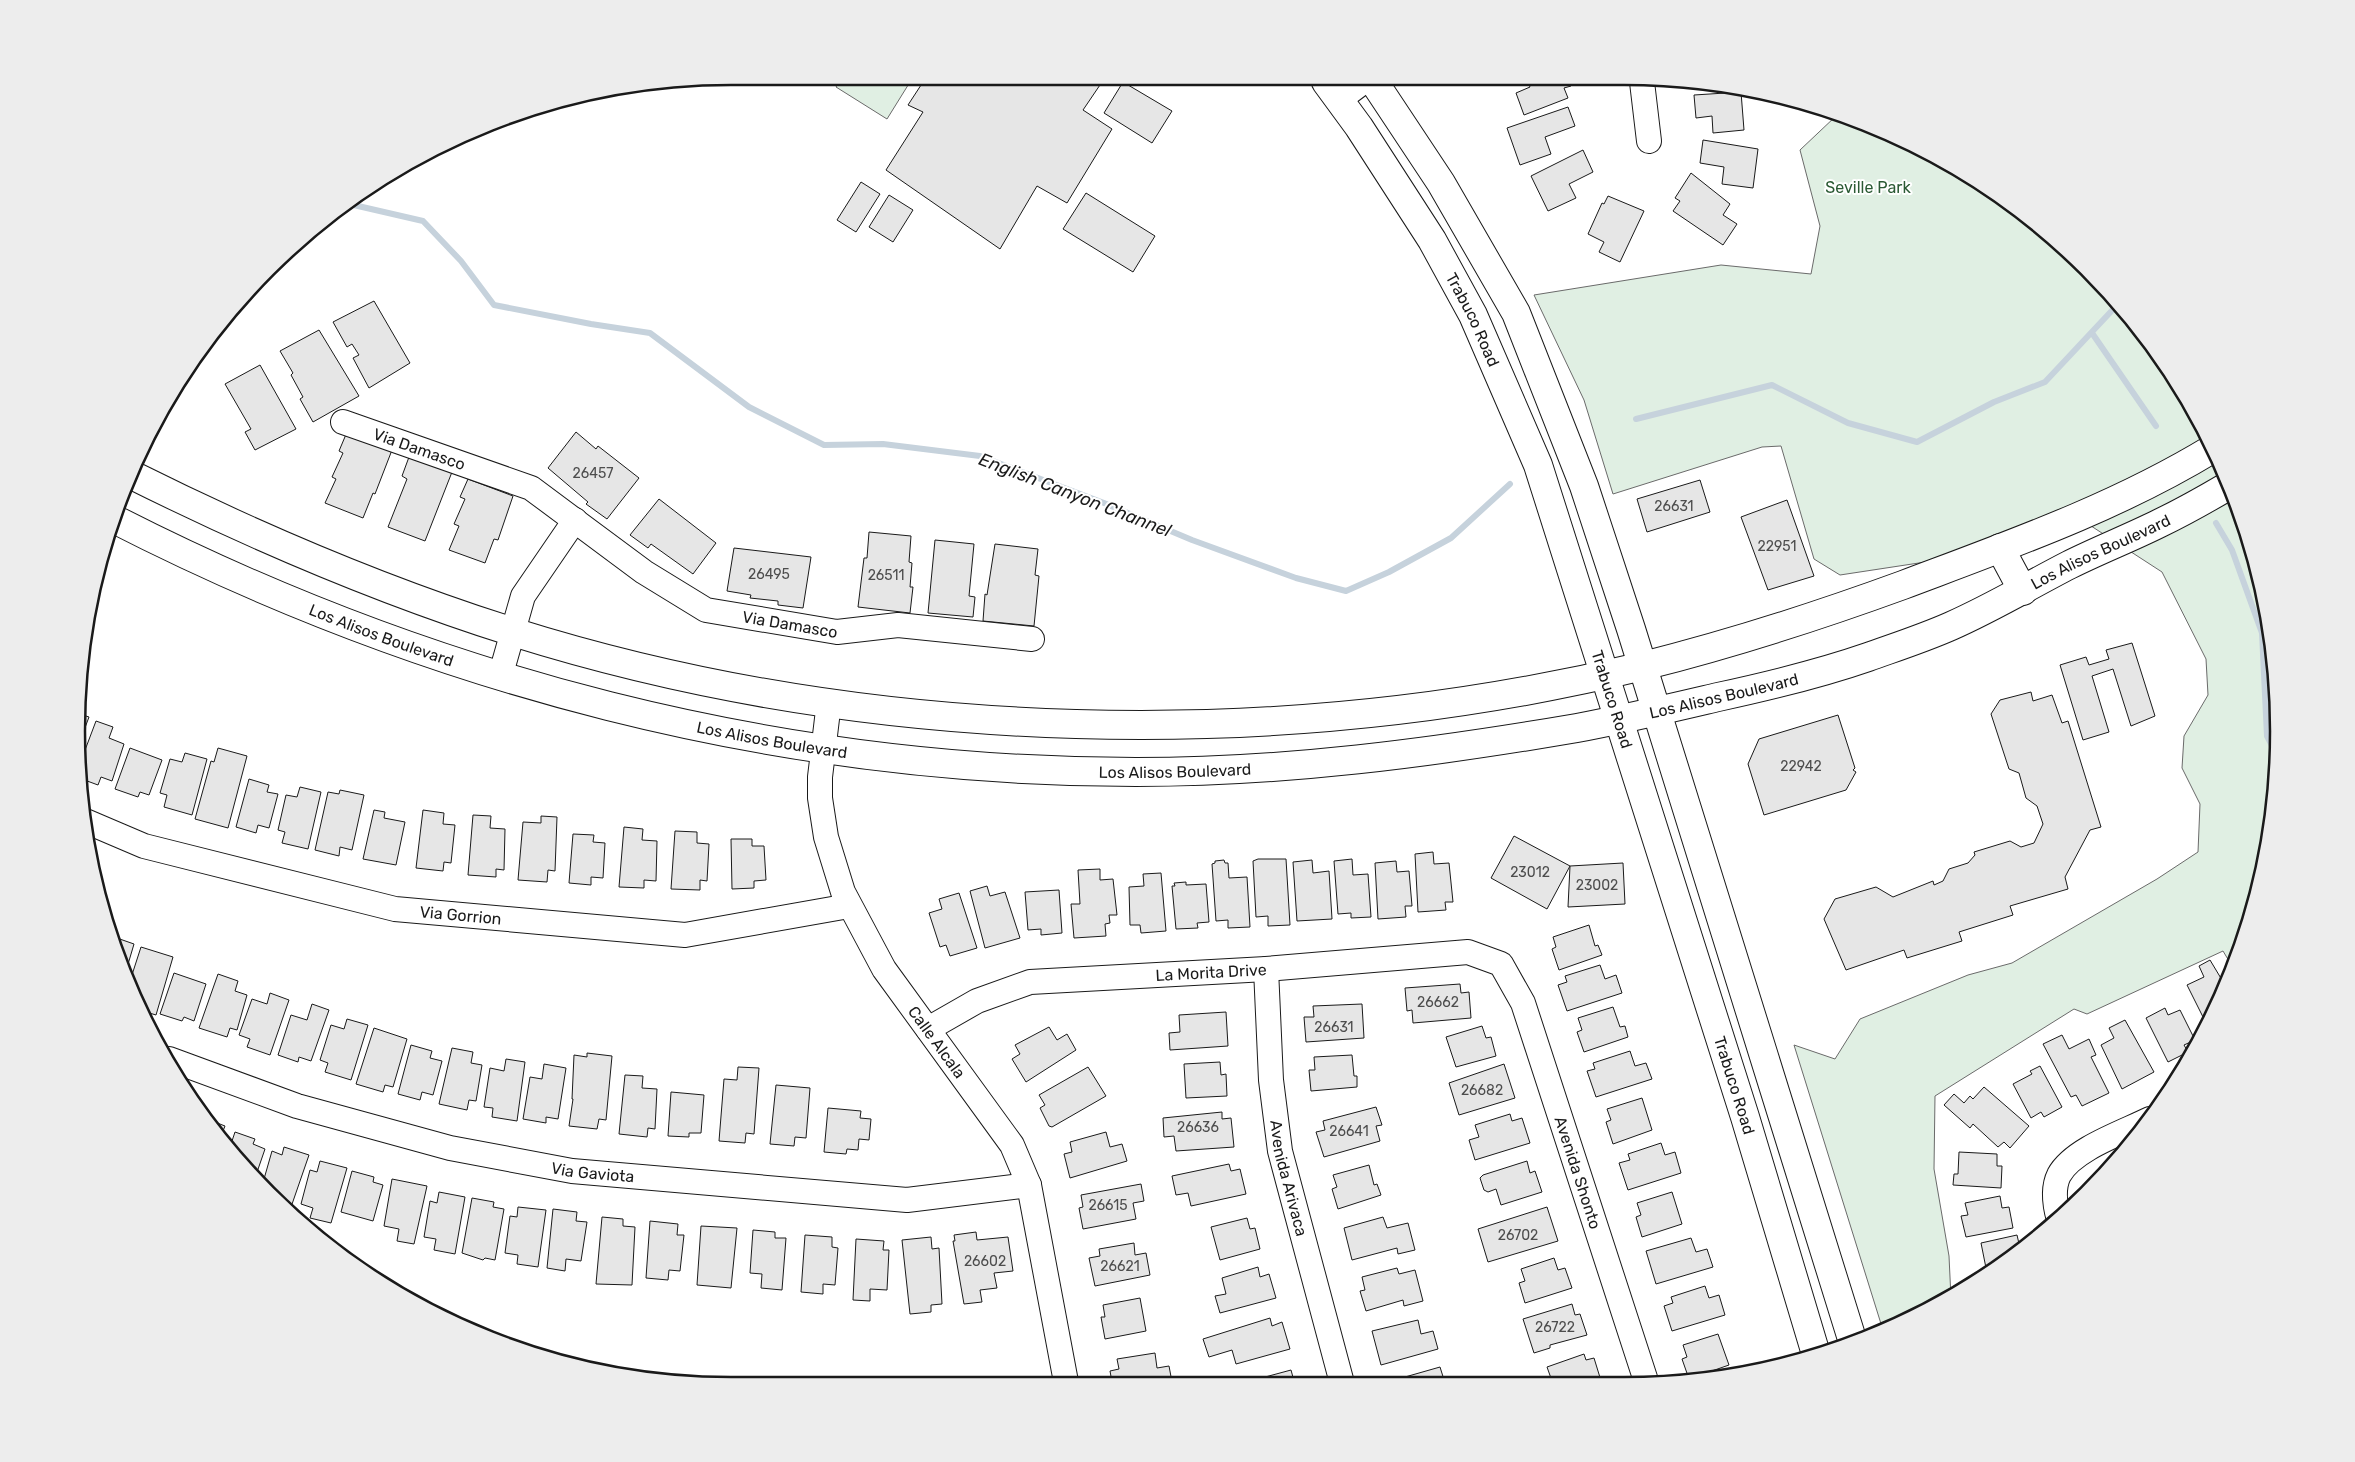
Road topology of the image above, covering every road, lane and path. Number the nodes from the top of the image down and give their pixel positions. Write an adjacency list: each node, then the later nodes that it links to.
1 (1353, 85): 4 (street)
2 (1376, 85): 16 (main road)
3 (1642, 85): 5 (street)
4 (1333, 91): 17 (main road, Trabuco Road)
5 (1649, 141)
6 (343, 422): 10 (street, Via Damasco)
7 (2206, 452): 12 (main road)
8 (137, 478): 14 (main road)
9 (2223, 489): 13 (main road, Los Alisos Boulevard)
10 (575, 520): 14 (street); 15 (street, Via Damasco)
11 (119, 522): 18 (main road, Los Alisos Boulevard)
12 (2000, 548): 13 (main road); 16 (main road)
13 (2023, 591): 20 (main road, Los Alisos Boulevard)
14 (513, 632): 18 (street); 19 (main road)
15 (1032, 640)
16 (1642, 666): 17 (main road); 20 (main road)
17 (1605, 673): 19 (main road); 21 (main road, Trabuco Road)
18 (500, 677): 22 (main road, Los Alisos Boulevard)
19 (829, 702): 22 (street, Calle Alcala)
20 (1656, 712): 21 (main road, Los Alisos Boulevard); 32 (main road)
21 (1620, 721): 22 (main road, Los Alisos Boulevard); 33 (main road, Trabuco Road)
22 (823, 749): 24 (street, Calle Alcala)
23 (92, 824): 24 (street, Via Gorrion)
24 (848, 906): 27 (street, Calle Alcala)
25 (1501, 964): 26 (street, La Morita Drive); 36 (street, Avenida Shonto)
26 (1266, 969): 27 (street, La Morita Drive); 35 (street, Avenida Arivaca)
27 (928, 1029): 30 (street, Calle Alcala)
28 (177, 1062): 30 (street, Via Gaviota)
29 (2135, 1126): 31 (street)
30 (1029, 1184): 34 (street, Calle Alcala)
31 (2057, 1210)
32 (1851, 1336)
33 (1814, 1348)
34 (1065, 1377)
35 (1340, 1377)
36 (1645, 1377)

